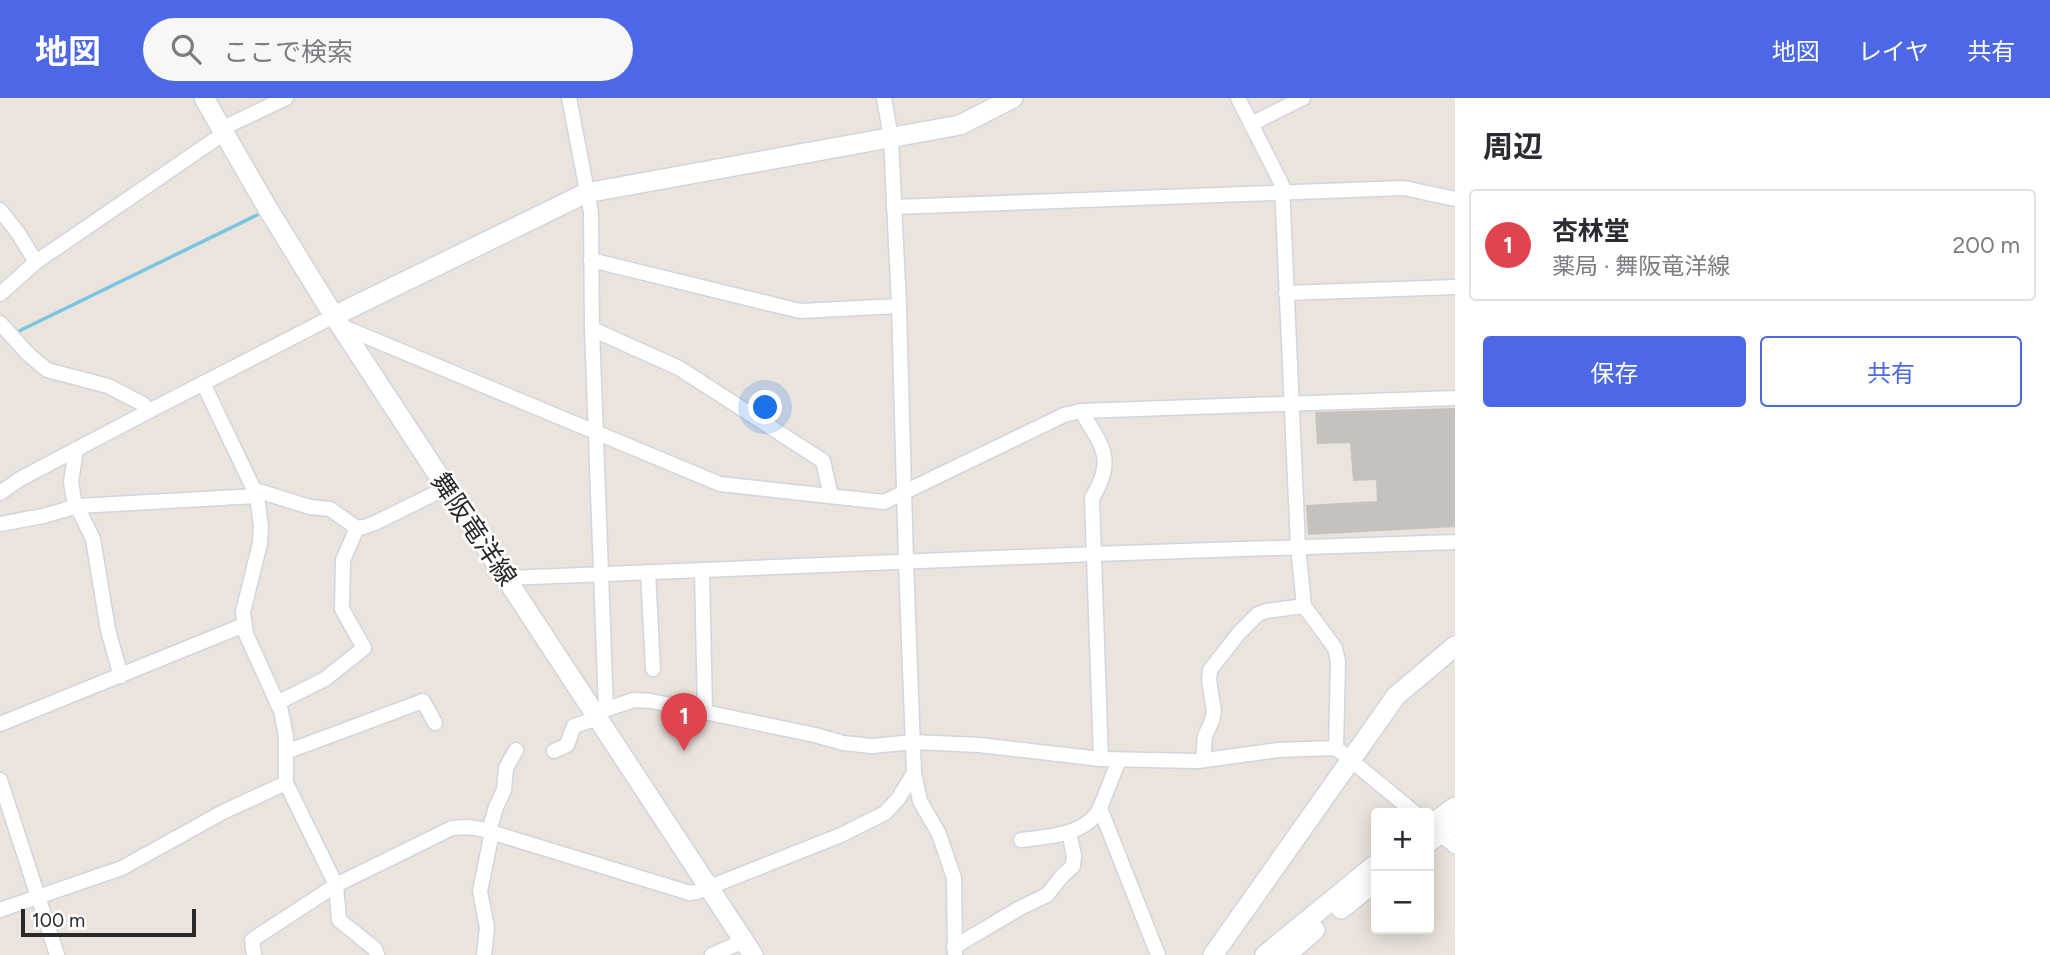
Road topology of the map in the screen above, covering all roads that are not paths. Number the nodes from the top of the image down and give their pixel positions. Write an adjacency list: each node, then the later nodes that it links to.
1 (204, 98): 9 (street, 舞阪竜洋線)
2 (286, 98): 9 (street)
3 (569, 98): 11 (street)
4 (884, 98): 10 (street)
5 (1013, 98): 10 (street)
6 (1238, 98): 8 (street)
7 (1303, 98): 8 (street)
8 (1251, 124): 12 (street)
9 (222, 132): 17 (street); 22 (street, 舞阪竜洋線)
10 (891, 138): 11 (street); 14 (street)
11 (586, 193): 16 (street); 22 (street)
12 (1282, 194): 13 (street); 14 (street); 19 (street)
13 (1455, 200)
14 (894, 207): 21 (street)
15 (0, 210): 17 (street)
16 (591, 260): 21 (street); 24 (street)
17 (36, 262): 20 (street)
18 (1455, 287): 19 (street)
19 (1286, 293): 27 (street)
20 (0, 294)
21 (899, 306): 33 (street)
22 (338, 321): 25 (street); 30 (street); 32 (street, 舞阪竜洋線)
23 (0, 323): 28 (street)
24 (592, 329): 30 (street); 36 (street)
25 (203, 383): 28 (street); 35 (street)
26 (1455, 398): 27 (street)
27 (1291, 404): 29 (street); 41 (street)
28 (149, 411): 31 (street)
29 (1081, 411): 33 (street); 42 (street)
30 (596, 432): 36 (street); 46 (street)
31 (76, 449): 34 (street); 37 (street)
32 (446, 488): 39 (street); 47 (street, 舞阪竜洋線)
33 (904, 492): 36 (street); 43 (street)
34 (0, 493)
35 (256, 493): 37 (street); 39 (street); 49 (street)
36 (831, 496)
37 (78, 506): 38 (street); 52 (street)
38 (0, 524)
39 (357, 528): 53 (street)
40 (1455, 542): 41 (street)
41 (1298, 546): 42 (street); 48 (street)
42 (1094, 554): 43 (street); 63 (street)
43 (905, 562): 44 (street); 58 (street)
44 (702, 570): 45 (street); 54 (street)
45 (648, 572): 46 (street); 51 (street)
46 (601, 574): 47 (street); 55 (street)
47 (506, 578): 55 (street, 舞阪竜洋線)
48 (1304, 606): 62 (street); 65 (street)
49 (244, 625): 52 (street); 53 (street)
50 (1455, 646): 62 (street)
51 (653, 669)
52 (121, 676): 57 (street)
53 (277, 704): 61 (street)
54 (705, 712): 55 (street); 58 (street)
55 (600, 713): 60 (street); 80 (street, 舞阪竜洋線)
56 (435, 723): 61 (street)
57 (0, 724)
58 (913, 742): 63 (street); 66 (street)
59 (516, 750): 73 (street)
60 (554, 751)
61 (286, 752): 68 (street)
62 (1343, 755): 65 (street); 72 (street); 91 (street)
63 (1101, 759): 64 (street)
64 (1119, 760): 65 (street); 71 (street)
65 (1203, 761)
66 (914, 773): 80 (street); 84 (street)
67 (0, 780): 69 (street)
68 (286, 783): 78 (street); 81 (street)
69 (3, 797): 81 (street)
70 (1455, 807): 75 (street)
71 (1100, 808): 74 (street); 90 (street)
72 (1409, 808)
73 (491, 832): 78 (street); 80 (street); 88 (street)
74 (1069, 832): 76 (street); 84 (street)
75 (1438, 832)
76 (1021, 839)
77 (1371, 868): 92 (street)
78 (336, 885): 86 (street); 87 (street)
79 (1371, 885): 93 (street)
80 (709, 887): 83 (street, 舞阪竜洋線)
81 (38, 897): 82 (street); 85 (street)
82 (0, 910)
83 (748, 948): 89 (street)
84 (954, 951)
85 (57, 955)
86 (254, 955)
87 (377, 955)
88 (484, 955)
89 (712, 955)
90 (1158, 955)
91 (1213, 955)
92 (1265, 955)
93 (1286, 955)

